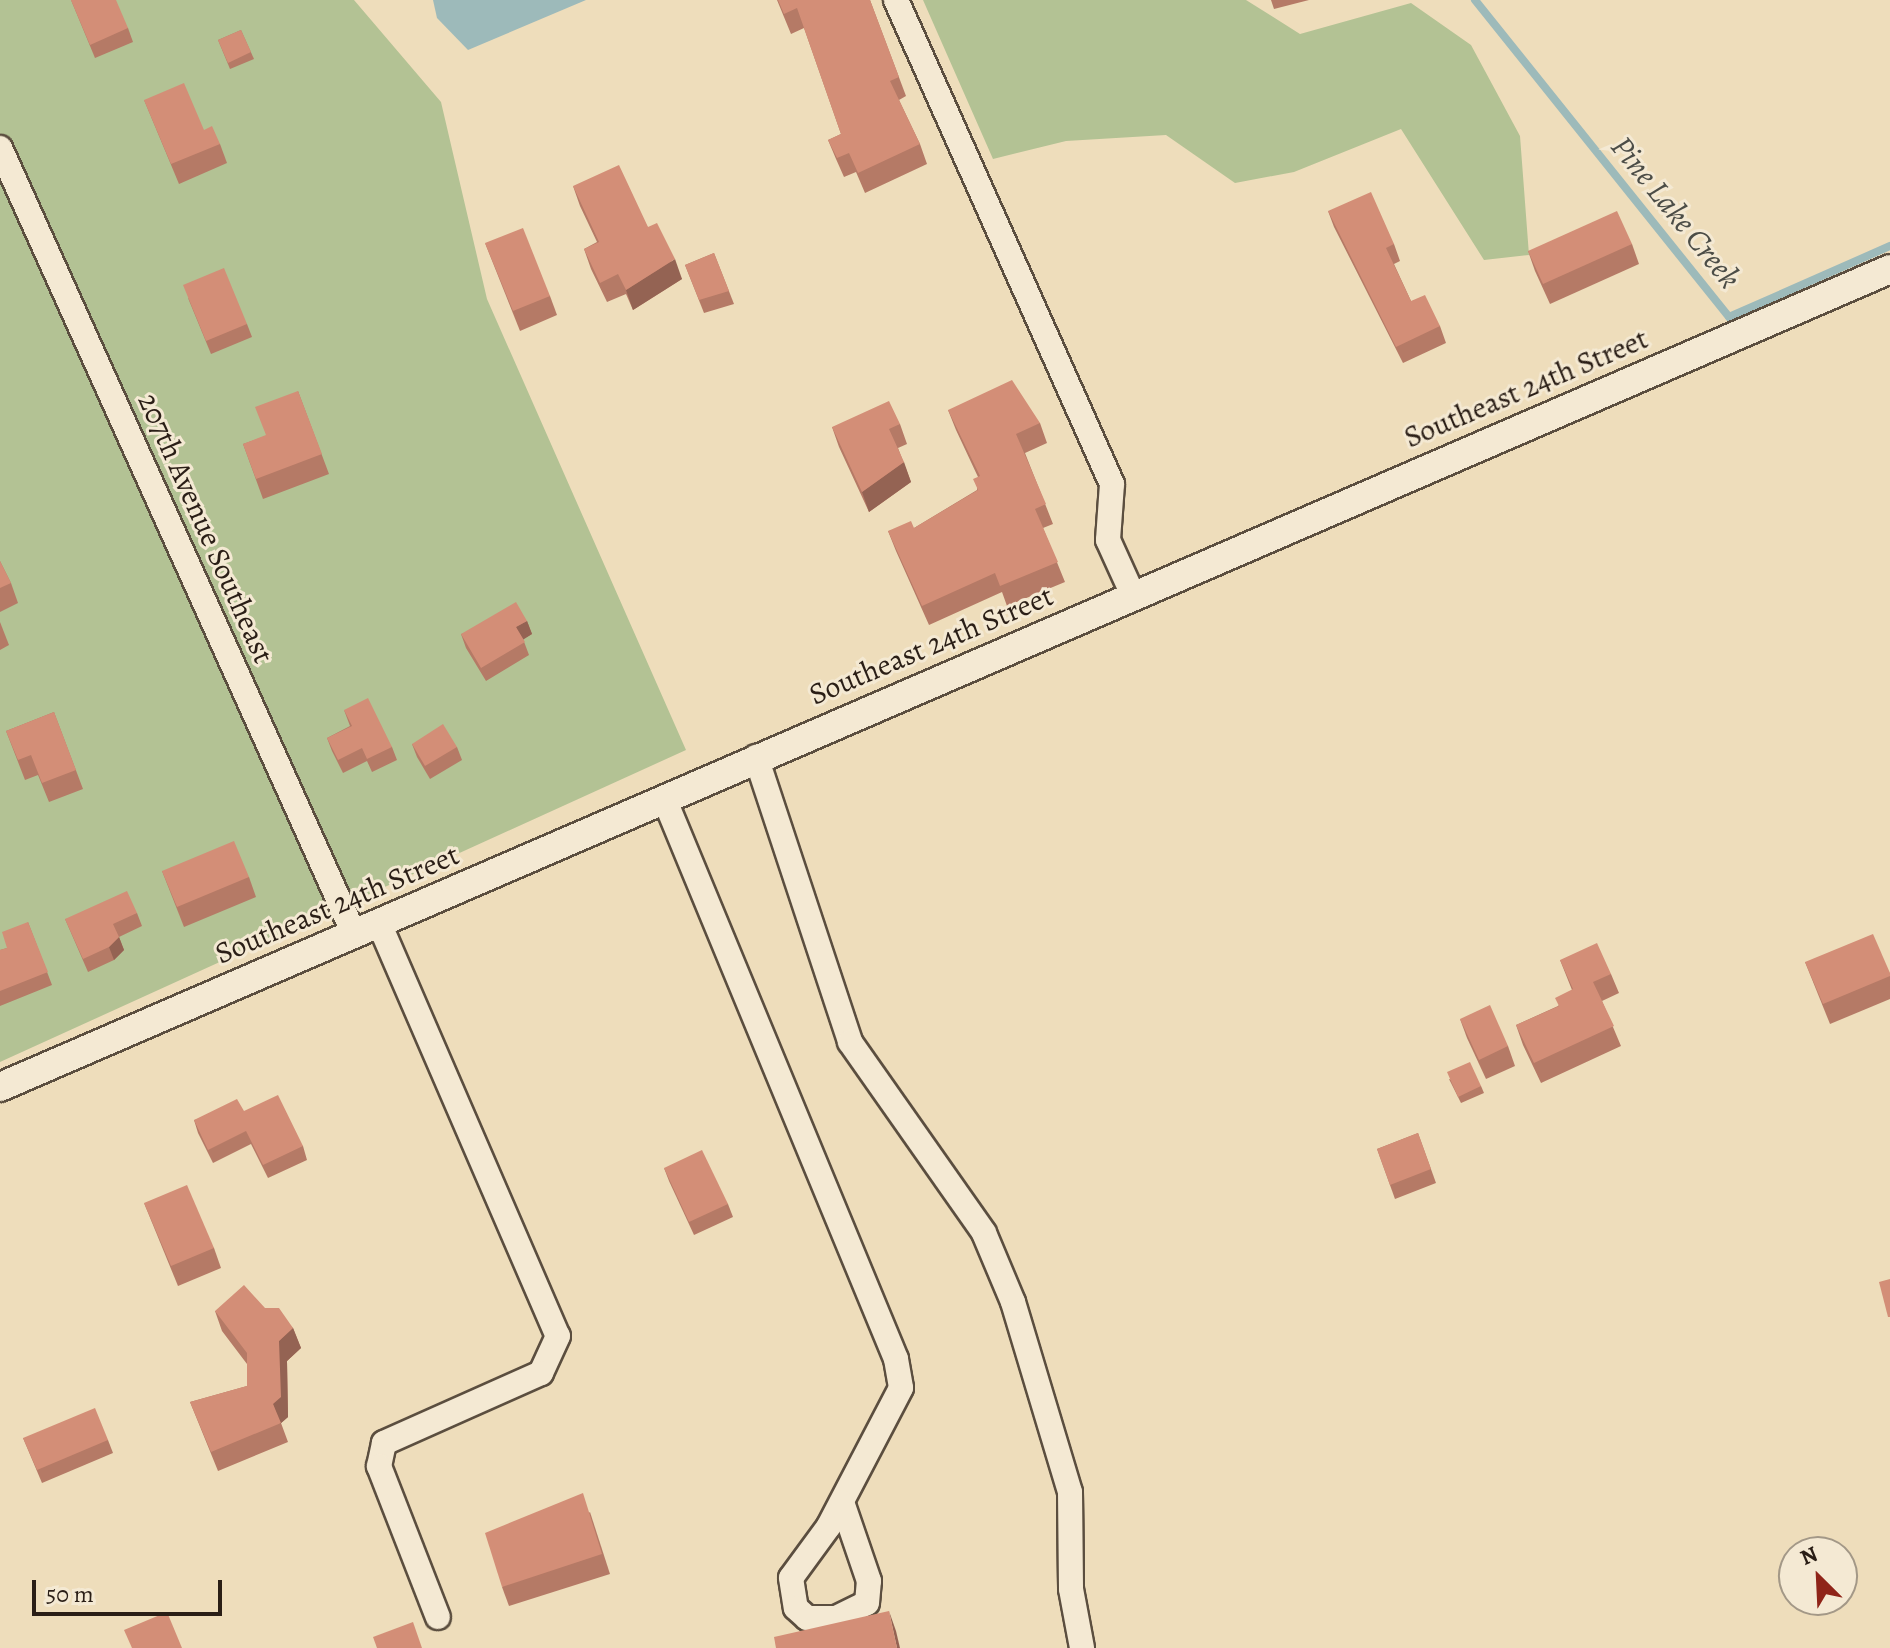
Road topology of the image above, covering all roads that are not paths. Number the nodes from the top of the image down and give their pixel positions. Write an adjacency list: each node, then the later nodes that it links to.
1 (896, 0): 4 (street)
2 (0, 148): 7 (street, 207th Avenue Southeast)
3 (1890, 269): 4 (street, Southeast 24th Street)
4 (1133, 595): 5 (street, Southeast 24th Street)
5 (756, 757): 6 (street, Southeast 24th Street); 11 (street)
6 (664, 798): 7 (street, Southeast 24th Street); 9 (street)
7 (366, 929): 8 (street, Southeast 24th Street); 10 (street, 207th Avenue Southeast)
8 (0, 1087)
9 (842, 1502): 9 (street)
10 (438, 1617)
11 (1082, 1648)

